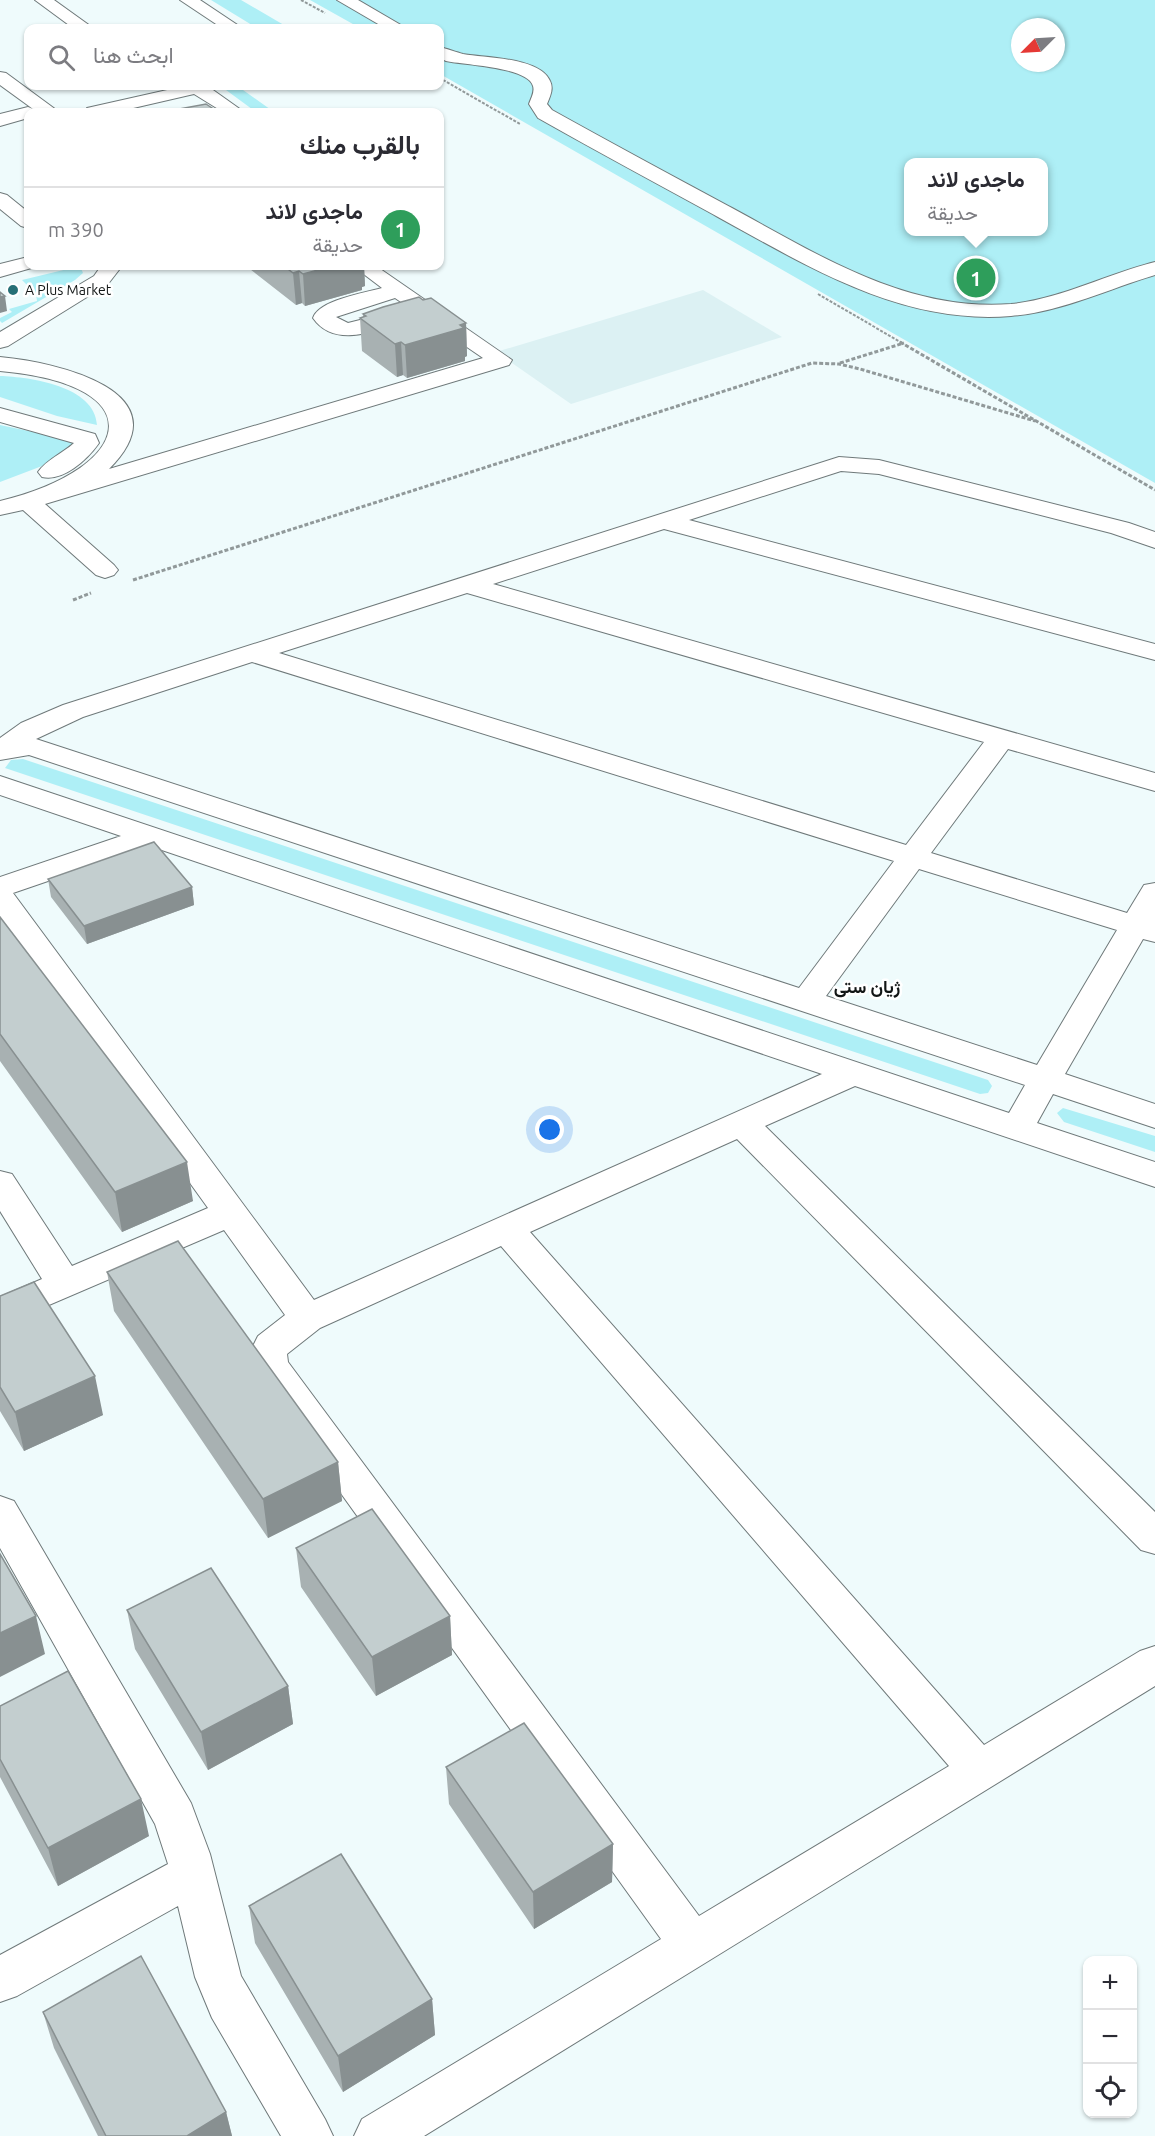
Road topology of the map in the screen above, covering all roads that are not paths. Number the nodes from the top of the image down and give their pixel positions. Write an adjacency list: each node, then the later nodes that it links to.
1 (43, 0): 4 (street)
2 (188, 0): 5 (street)
3 (345, 0): 6 (street)
4 (78, 24)
5 (227, 24)
6 (390, 24)
7 (444, 54): 20 (street)
8 (0, 77): 12 (street)
9 (196, 90): 11 (street)
10 (206, 90): 14 (street)
11 (173, 101): 13 (street)
12 (34, 108)
13 (123, 108)
14 (230, 108)
15 (24, 115): 16 (street)
16 (0, 120)
17 (0, 199): 18 (street)
18 (24, 219)
19 (24, 264): 23 (street)
20 (1155, 268)
21 (109, 270): 26 (street)
22 (369, 270): 24 (street)
23 (0, 271)
24 (399, 290): 25 (street); 25 (street)
25 (426, 309): 29 (street)
26 (0, 341)
27 (1, 364): 29 (street)
28 (0, 415): 29 (street)
29 (13, 501): 32 (street)
30 (660, 520): 31 (street); 33 (street); 34 (street)
31 (1155, 540)
32 (103, 580)
33 (465, 584): 35 (street); 36 (street)
34 (1155, 652)
35 (251, 653): 37 (street); 41 (street)
36 (1002, 738): 38 (street); 41 (street)
37 (0, 751): 46 (street)
38 (1155, 782)
39 (0, 785): 40 (street)
40 (150, 836): 42 (street); 47 (street)
41 (913, 857): 45 (street); 46 (street)
42 (0, 887)
43 (1155, 892): 45 (street)
44 (0, 897): 54 (street)
45 (1145, 929): 48 (street)
46 (806, 1001): 48 (street)
47 (854, 1074): 50 (street); 51 (street)
48 (1045, 1080): 49 (street); 51 (street)
49 (1155, 1116)
50 (741, 1123): 55 (street); 60 (street)
51 (1017, 1128): 52 (street)
52 (1148, 1176)
53 (0, 1183): 56 (street)
54 (231, 1213): 56 (street); 58 (street)
55 (506, 1228): 58 (street); 62 (street)
56 (64, 1284): 57 (street)
57 (0, 1312)
58 (307, 1318): 64 (street)
59 (0, 1512): 63 (street)
60 (1155, 1538)
61 (1155, 1664): 62 (street)
62 (980, 1771): 64 (street)
63 (193, 1874): 65 (street); 66 (street)
64 (693, 1945): 67 (street)
65 (0, 1980)
66 (308, 2136)
67 (379, 2136)

